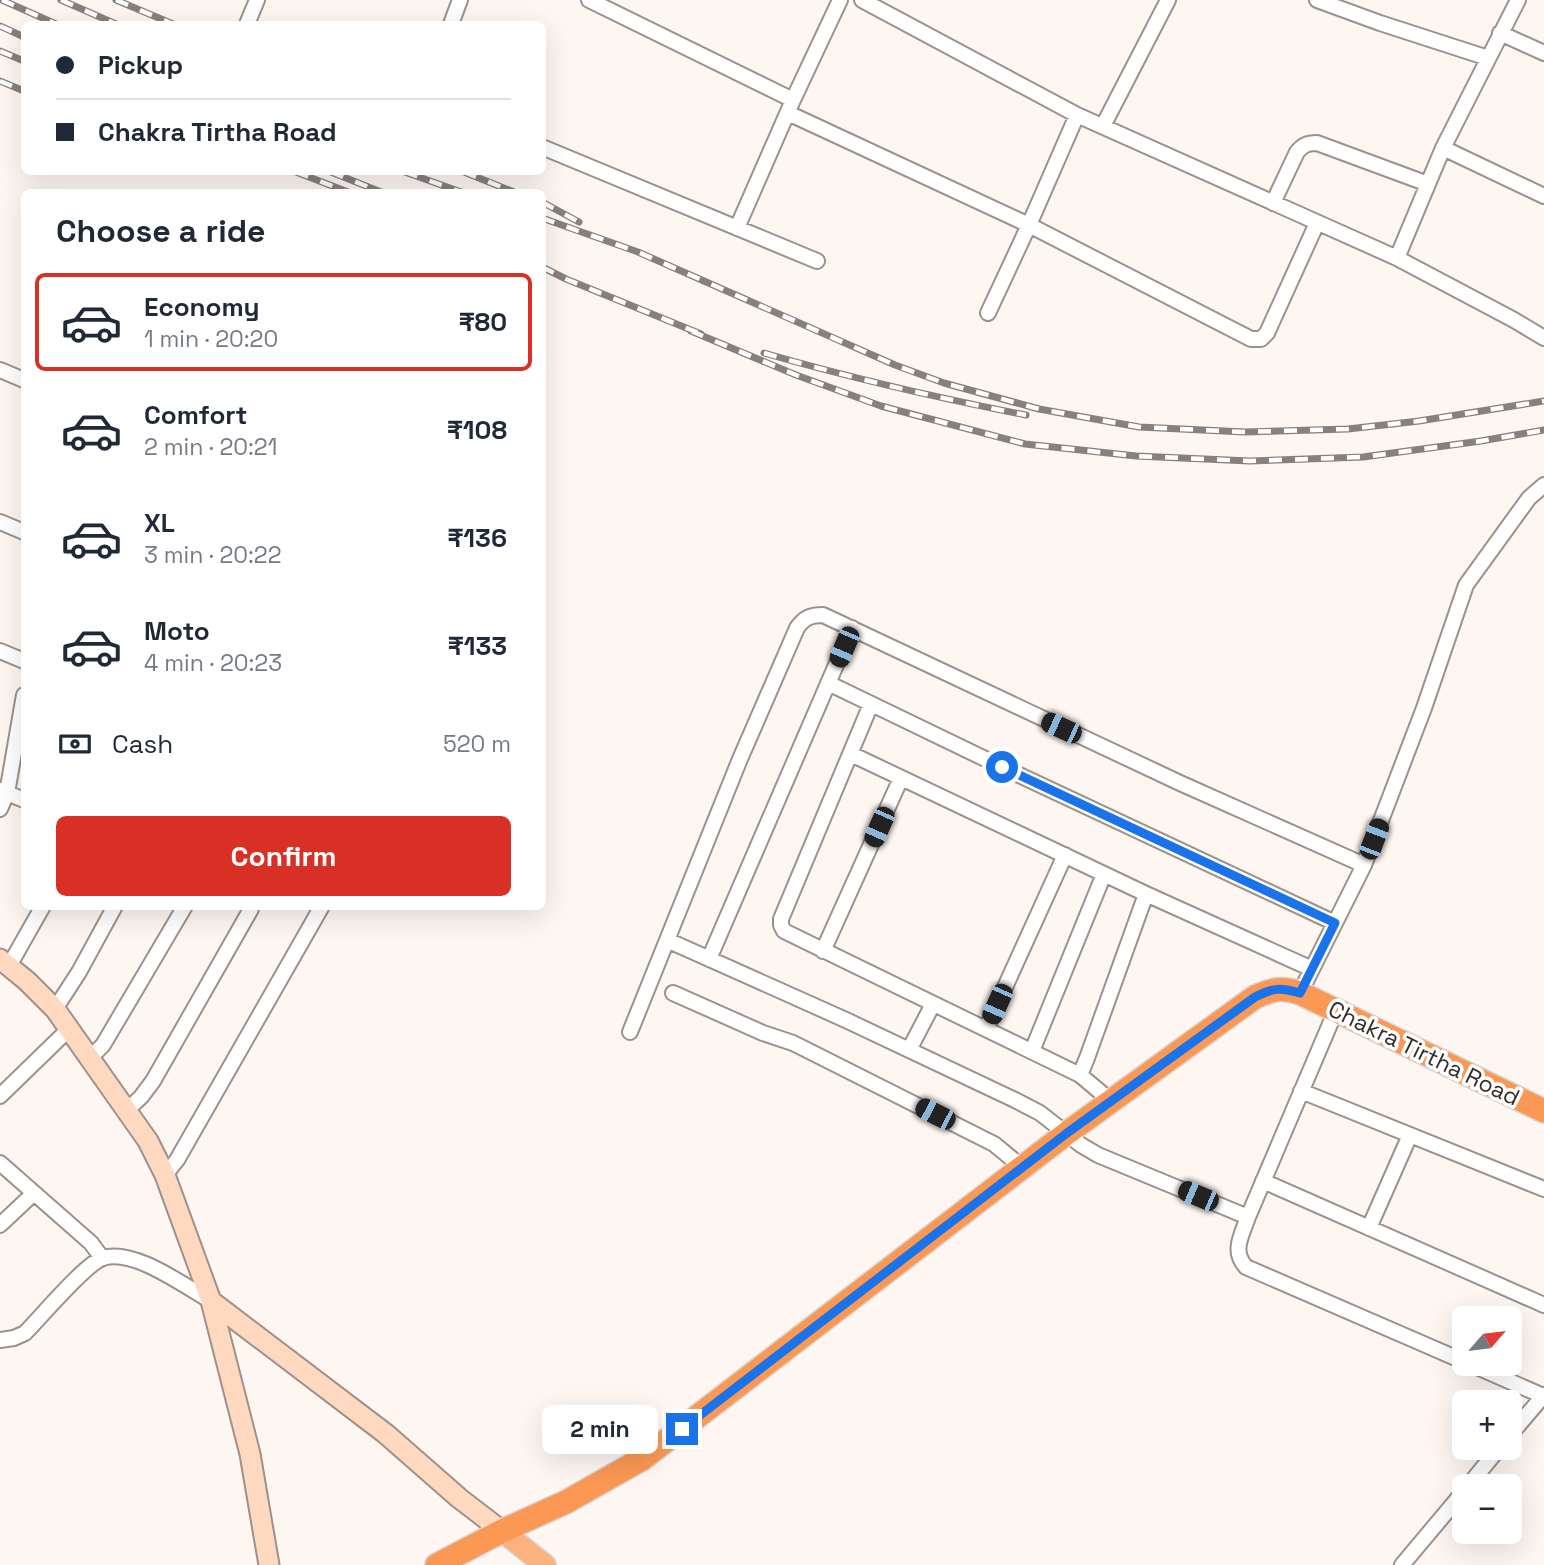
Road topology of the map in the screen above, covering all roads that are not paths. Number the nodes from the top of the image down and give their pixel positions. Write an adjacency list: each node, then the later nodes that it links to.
1 (257, 0): 9 (street)
2 (460, 0): 10 (street)
3 (589, 0): 14 (street)
4 (841, 0): 14 (street)
5 (862, 0): 15 (street)
6 (1317, 0): 13 (street)
7 (1518, 0): 11 (street)
8 (1164, 1): 16 (street)
9 (248, 21)
10 (452, 21)
11 (1500, 33): 12 (street); 13 (street)
12 (1544, 53)
13 (1488, 58): 17 (street)
14 (790, 107): 23 (street); 24 (street)
15 (1077, 115): 16 (street); 23 (street)
16 (1103, 126): 21 (street)
17 (1443, 148): 19 (street); 20 (street)
18 (546, 149): 24 (street)
19 (1428, 184): 21 (street); 25 (street)
20 (1544, 196)
21 (1273, 203): 22 (street)
22 (1317, 223): 23 (street); 25 (street)
23 (1029, 225): 27 (street)
24 (737, 228): 26 (street)
25 (1397, 258): 28 (street)
26 (817, 261)
27 (988, 313)
28 (1544, 338)
29 (0, 370): 30 (street)
30 (21, 379)
31 (1544, 485): 46 (street)
32 (0, 522): 33 (street)
33 (21, 531)
34 (852, 628): 37 (street); 46 (street); 55 (street)
35 (0, 650): 36 (street)
36 (21, 660)
37 (828, 683): 38 (street); 57 (street)
38 (871, 704): 40 (street); 54 (street)
39 (21, 709): 42 (street)
40 (850, 754): 41 (street); 56 (street)
41 (901, 778): 45 (street); 56 (street)
42 (3, 792): 43 (street); 44 (street)
43 (21, 799)
44 (0, 809)
45 (1065, 855): 47 (street); 66 (street)
46 (1364, 865): 54 (street)
47 (1104, 874): 48 (street); 69 (street)
48 (1146, 894): 59 (street); 71 (street)
49 (40, 910): 58 (street)
50 (113, 910): 63 (street)
51 (183, 910): 70 (street)
52 (250, 910): 75 (street)
53 (320, 910): 81 (street)
54 (1335, 923): 59 (street)
55 (667, 940): 57 (street); 67 (street)
56 (823, 951): 62 (street)
57 (709, 959): 68 (street)
58 (4, 963): 63 (main road)
59 (1312, 969): 61 (street)
60 (673, 993): 80 (street)
61 (1300, 993): 64 (highway, Chakra Tirtha Road); 74 (highway, Chakra Tirtha Road)
62 (933, 1004): 66 (street); 68 (street)
63 (55, 1009): 65 (main road)
64 (1336, 1010): 72 (street); 76 (highway, Chakra Tirtha Road)
65 (69, 1029): 70 (main road); 73 (street)
66 (986, 1029): 69 (street)
67 (630, 1032)
68 (909, 1050): 77 (street)
69 (1032, 1051): 71 (street)
70 (90, 1058): 75 (main road)
71 (1080, 1075): 74 (street)
72 (1301, 1091): 78 (street); 82 (street)
73 (0, 1096)
74 (1111, 1101): 77 (highway, Chakra Tirtha Road)
75 (126, 1111): 81 (main road)
76 (1544, 1111)
77 (1067, 1133): 80 (highway, Chakra Tirtha Road); 85 (street)
78 (1410, 1135): 83 (street); 87 (street)
79 (0, 1163): 84 (street)
80 (1022, 1167): 99 (highway, Chakra Tirtha Road)
81 (165, 1175): 89 (main road)
82 (1263, 1181): 85 (street); 87 (street)
83 (1544, 1189)
84 (34, 1193): 86 (street); 88 (street)
85 (1248, 1217): 92 (street)
86 (0, 1225)
87 (1369, 1228): 90 (street)
88 (102, 1258): 89 (street); 91 (street)
89 (211, 1301): 99 (main road); 100 (main road)
90 (1544, 1305)
91 (0, 1340)
92 (1452, 1357)
93 (1498, 1376): 94 (street)
94 (1544, 1395): 95 (street)
95 (1522, 1421)
96 (1489, 1460): 97 (street)
97 (1478, 1474)
98 (1452, 1505): 103 (street)
99 (502, 1531): 101 (highway, Chakra Tirtha Road); 102 (main road)
100 (270, 1565)
101 (437, 1565)
102 (545, 1565)
103 (1402, 1565)

